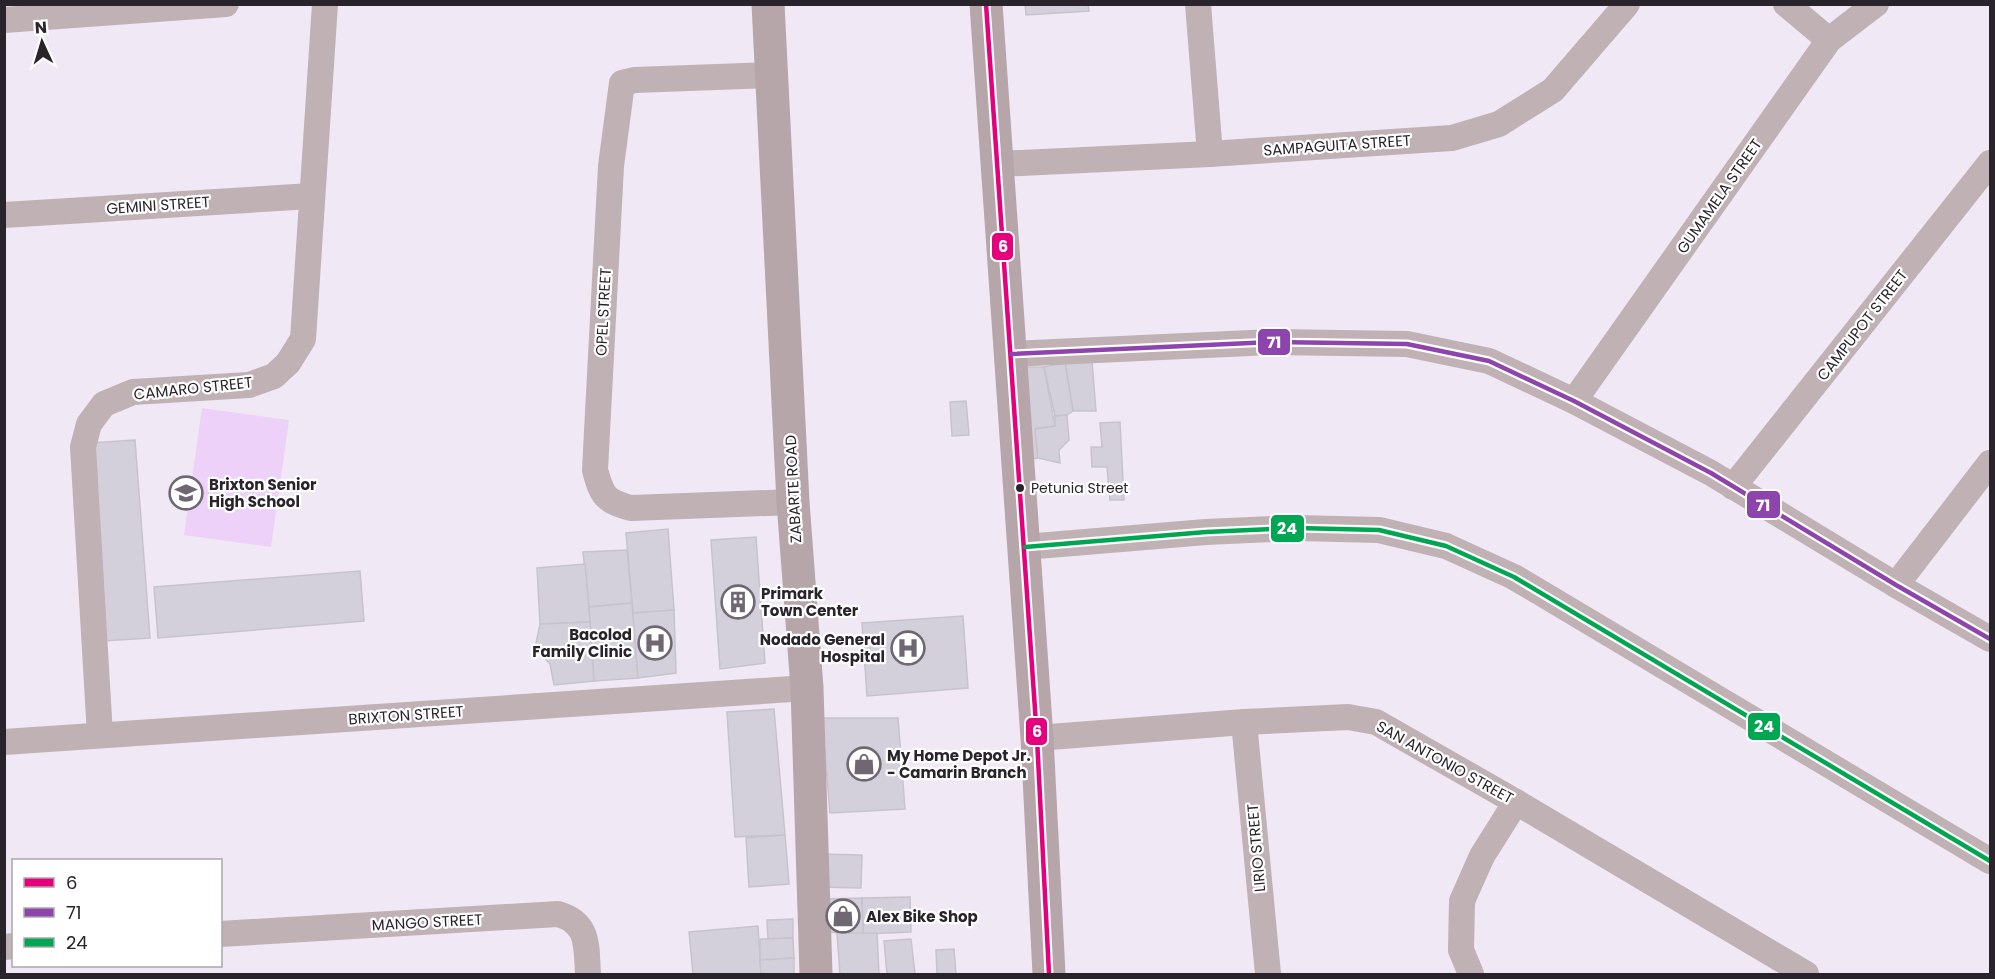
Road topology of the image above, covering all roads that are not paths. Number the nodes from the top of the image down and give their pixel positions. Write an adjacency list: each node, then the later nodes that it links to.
1 (226, 4): 9 (street)
2 (325, 4): 15 (street, CAMARO STREET)
3 (768, 4): 11 (main road, ZABARTE ROAD)
4 (986, 4): 14 (main road)
5 (1198, 4): 12 (street)
6 (1627, 4): 12 (street, SAMPAGUITA STREET)
7 (1786, 4): 10 (street)
8 (1876, 4): 10 (street, GUMAMELA STREET)
9 (4, 20)
10 (1829, 40): 18 (street, GUMAMELA STREET)
11 (770, 75): 21 (main road, ZABARTE ROAD); 21 (street, OPEL STREET)
12 (1210, 154): 14 (street, SAMPAGUITA STREET)
13 (1990, 163): 20 (street, CAMPUPOT STREET)
14 (998, 164): 17 (main road)
15 (311, 196): 16 (street, GEMINI STREET); 27 (street, CAMARO STREET)
16 (4, 215)
17 (1011, 354): 18 (street); 22 (main road)
18 (1575, 401): 20 (street)
19 (1990, 463): 23 (street)
20 (1733, 487): 23 (street)
21 (793, 502): 25 (main road, ZABARTE ROAD)
22 (1025, 547): 28 (main road); 31 (street)
23 (1896, 585): 24 (street)
24 (1990, 639)
25 (807, 688): 27 (street, BRIXTON STREET); 34 (main road, ZABARTE ROAD)
26 (1244, 722): 28 (street, SAN ANTONIO STREET); 30 (street, SAN ANTONIO STREET); 36 (street, LIRIO STREET)
27 (100, 735): 29 (street, BRIXTON STREET)
28 (1037, 738): 35 (main road)
29 (4, 742)
30 (1516, 802): 37 (street); 38 (street, SAN ANTONIO STREET)
31 (1990, 861)
32 (222, 934): 33 (street, MANGO STREET)
33 (588, 975)
34 (816, 975)
35 (1049, 975)
36 (1268, 975)
37 (1472, 975)
38 (1806, 975)

